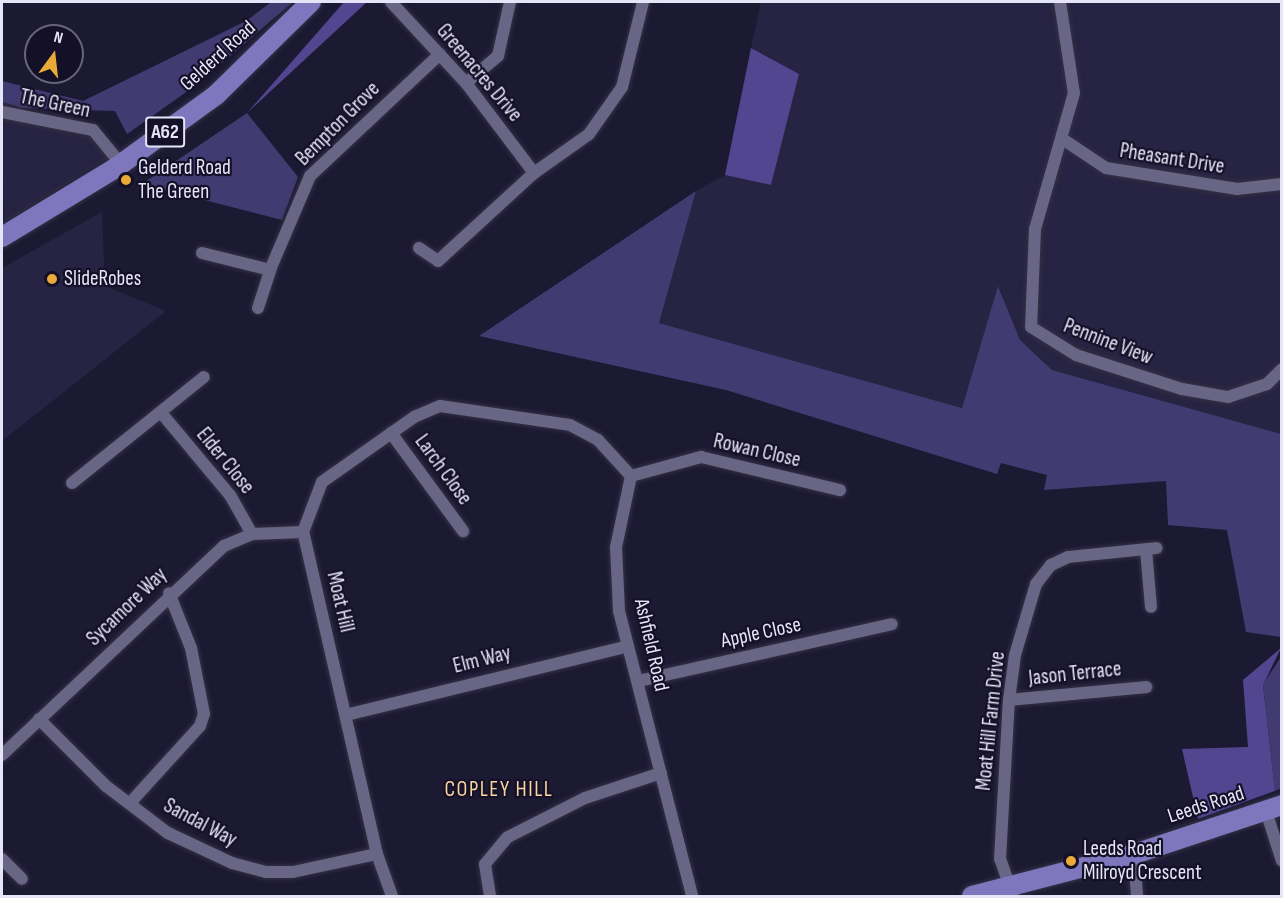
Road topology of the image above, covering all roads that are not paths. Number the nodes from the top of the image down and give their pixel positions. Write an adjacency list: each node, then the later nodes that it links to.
1 (311, 2): 10 (main road, Gelderd Road / A62)
2 (391, 2): 6 (street, Greenacres Drive)
3 (510, 2): 7 (street)
4 (643, 2): 11 (street)
5 (1060, 2): 9 (street, Pennine View)
6 (440, 54): 7 (street, Greenacres Drive); 16 (street, Bempton Grove)
7 (466, 84): 11 (street, Greenacres Drive)
8 (2, 112): 10 (street, The Green)
9 (1064, 140): 12 (street, Pheasant Drive); 18 (street, Pennine View)
10 (121, 164): 13 (main road, Gelderd Road / A62)
11 (534, 172): 14 (street)
12 (1281, 184)
13 (2, 237)
14 (419, 248)
15 (202, 253): 16 (street)
16 (270, 270): 17 (street, Bempton Grove)
17 (258, 308)
18 (1281, 369)
19 (204, 377): 20 (street)
20 (162, 415): 23 (street); 27 (street, Elder Close)
21 (391, 433): 22 (street); 25 (street, Larch Close); 26 (street)
22 (631, 476): 24 (street, Rowan Close); 31 (street, Ashfield Road)
23 (72, 483)
24 (840, 490)
25 (463, 531)
26 (303, 532): 27 (street, Sycamore Way); 35 (street, Moat Hill)
27 (252, 534): 28 (street, Sycamore Way)
28 (169, 593): 36 (street, Sycamore Way); 39 (street)
29 (1151, 607): 34 (street, Moat Hill Farm Drive)
30 (892, 624): 32 (street, Apple Close)
31 (628, 646): 32 (street, Ashfield Road); 35 (street, Elm Way)
32 (638, 681): 38 (street, Ashfield Road)
33 (1146, 687): 34 (street, Jason Terrace)
34 (1009, 700): 46 (street, Moat Hill Farm Drive)
35 (346, 715): 41 (street, Moat Hill)
36 (39, 719): 37 (street, Sycamore Way); 39 (street, Sandal Way)
37 (2, 755)
38 (661, 773): 48 (street); 49 (street, Ashfield Road)
39 (130, 803): 41 (street, Sandal Way)
40 (1274, 808): 42 (main road, Leeds Road); 44 (street)
41 (377, 854): 47 (street, Moat Hill)
42 (1134, 854): 46 (main road, Leeds Road); 51 (street)
43 (2, 859): 45 (street)
44 (1281, 861)
45 (22, 879)
46 (1011, 892): 50 (main road, Leeds Road)
47 (392, 897)
48 (490, 897)
49 (692, 897)
50 (972, 897)
51 (1137, 897)

